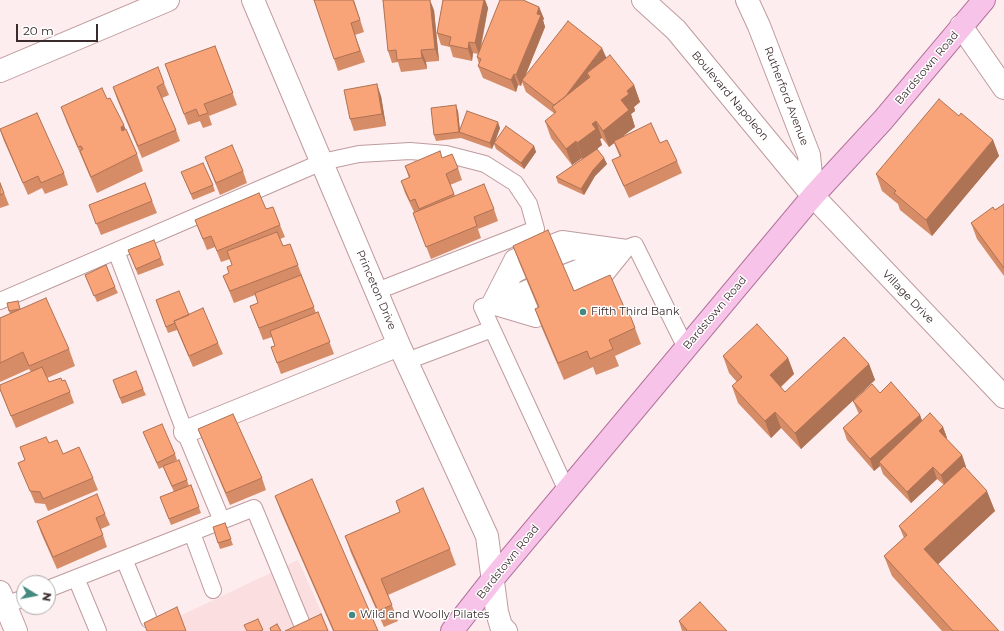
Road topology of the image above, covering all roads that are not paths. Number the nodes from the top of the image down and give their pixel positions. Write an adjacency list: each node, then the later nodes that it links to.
1 (168, 0): 7 (street)
2 (253, 0): 9 (street, Princeton Drive)
3 (643, 0): 10 (street, Boulevard Napoleon)
4 (747, 0): 10 (street, Rutherford Avenue)
5 (984, 0): 6 (main road, Bardstown Road)
6 (961, 26): 8 (street); 10 (main road, Bardstown Road)
7 (0, 71)
8 (1004, 88)
9 (322, 162): 12 (lane); 16 (street, Princeton Drive); 16 (lane)
10 (813, 196): 23 (main road, Bardstown Road); 25 (street, Village Drive)
11 (627, 248): 13 (lane); 15 (lane); 19 (lane); 20 (lane); 23 (lane)
12 (116, 251): 18 (lane); 26 (lane)
13 (558, 257)
14 (522, 271): 20 (lane)
15 (568, 279)
16 (377, 291): 24 (street, Princeton Drive)
17 (533, 294): 20 (lane)
18 (0, 301)
19 (578, 302)
20 (486, 306): 21 (lane); 22 (lane)
21 (542, 316)
22 (492, 329): 24 (lane); 27 (lane)
23 (686, 348): 27 (main road, Bardstown Road)
24 (403, 353): 26 (street); 32 (street, Princeton Drive)
25 (1004, 397)
26 (185, 432): 28 (lane)
27 (567, 491): 32 (main road, Bardstown Road)
28 (222, 521): 29 (lane); 37 (lane)
29 (192, 533): 30 (lane); 34 (lane)
30 (124, 559): 31 (lane); 36 (lane)
31 (76, 578): 33 (lane); 39 (lane)
32 (492, 580): 40 (main road, Bardstown Road); 41 (street, Princeton Drive)
33 (56, 586)
34 (213, 590)
35 (10, 598): 38 (street)
36 (149, 620)
37 (304, 629)
38 (16, 631)
39 (98, 631)
40 (452, 631)
41 (506, 631)

